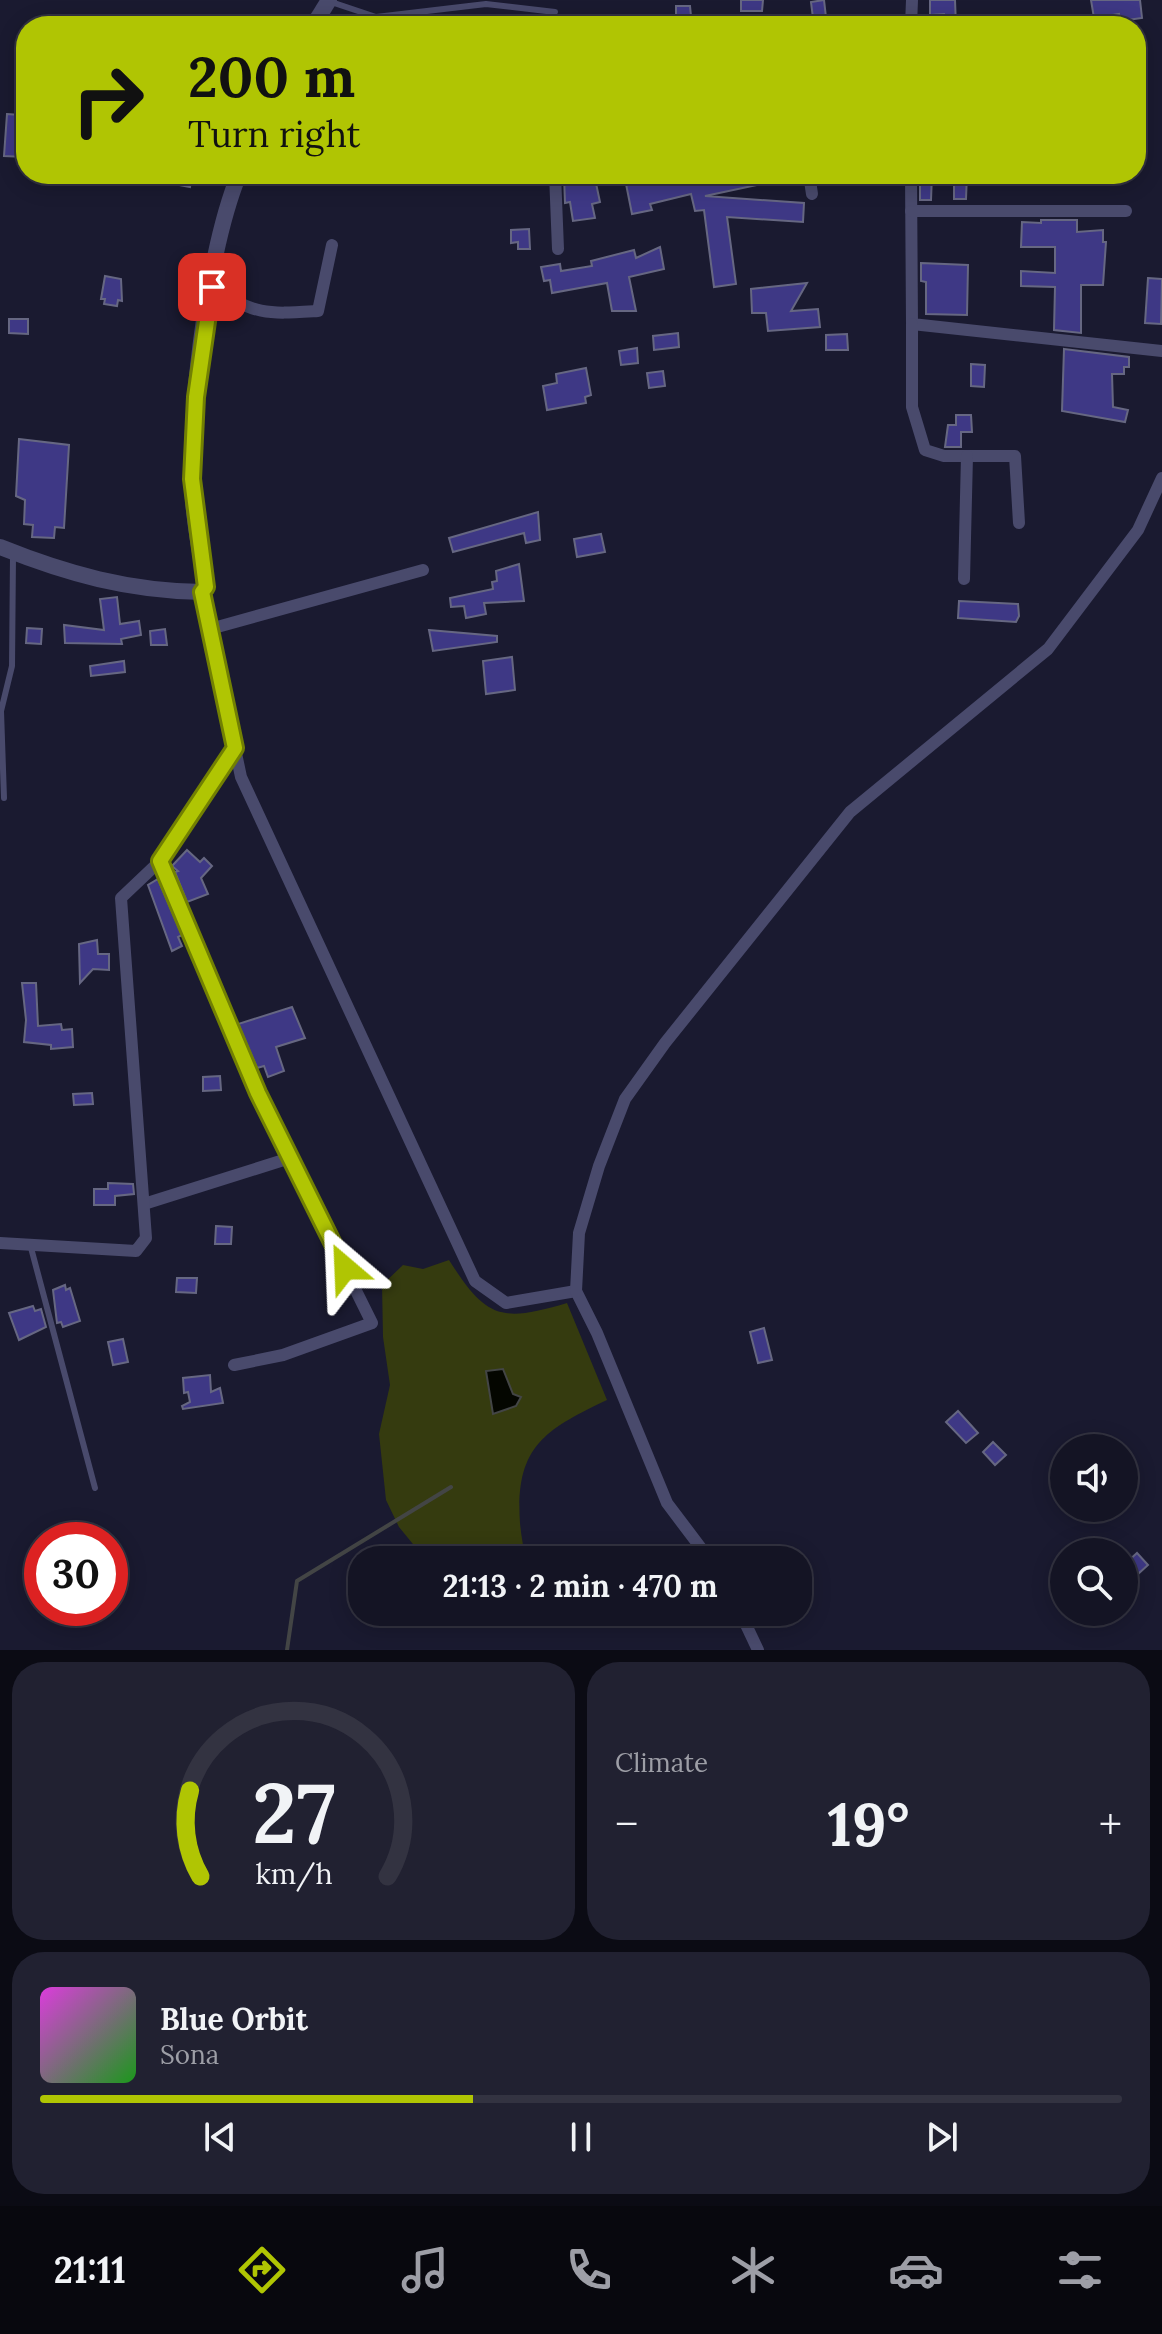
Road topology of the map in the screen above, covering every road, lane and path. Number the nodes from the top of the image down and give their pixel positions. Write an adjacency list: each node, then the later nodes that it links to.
1 (328, 0): 3 (lane)
2 (555, 12): 4 (lane)
3 (373, 16)
4 (384, 16)
5 (237, 184): 14 (street)
6 (555, 184): 13 (street)
7 (810, 184): 9 (street)
8 (911, 184): 10 (street)
9 (812, 194)
10 (911, 211): 11 (street); 15 (street)
11 (1126, 211)
12 (332, 245): 14 (street)
13 (558, 249)
14 (212, 287): 23 (street)
15 (912, 324): 16 (street); 17 (street)
16 (1162, 351)
17 (967, 456): 19 (street); 22 (street)
18 (1162, 478): 32 (street)
19 (1019, 523)
20 (6, 549): 23 (street); 26 (lane)
21 (423, 570): 24 (street)
22 (964, 579)
23 (202, 592): 24 (street)
24 (210, 629): 25 (street)
25 (235, 748): 27 (street); 32 (street)
26 (4, 798)
27 (160, 861): 28 (street); 29 (street)
28 (290, 1158): 29 (street); 33 (street)
29 (144, 1204): 31 (street)
30 (0, 1243): 31 (street)
31 (30, 1244): 34 (lane)
32 (576, 1291): 35 (street)
33 (234, 1365)
34 (95, 1488)
35 (699, 1546)
36 (747, 1626): 37 (street)
37 (758, 1650)

